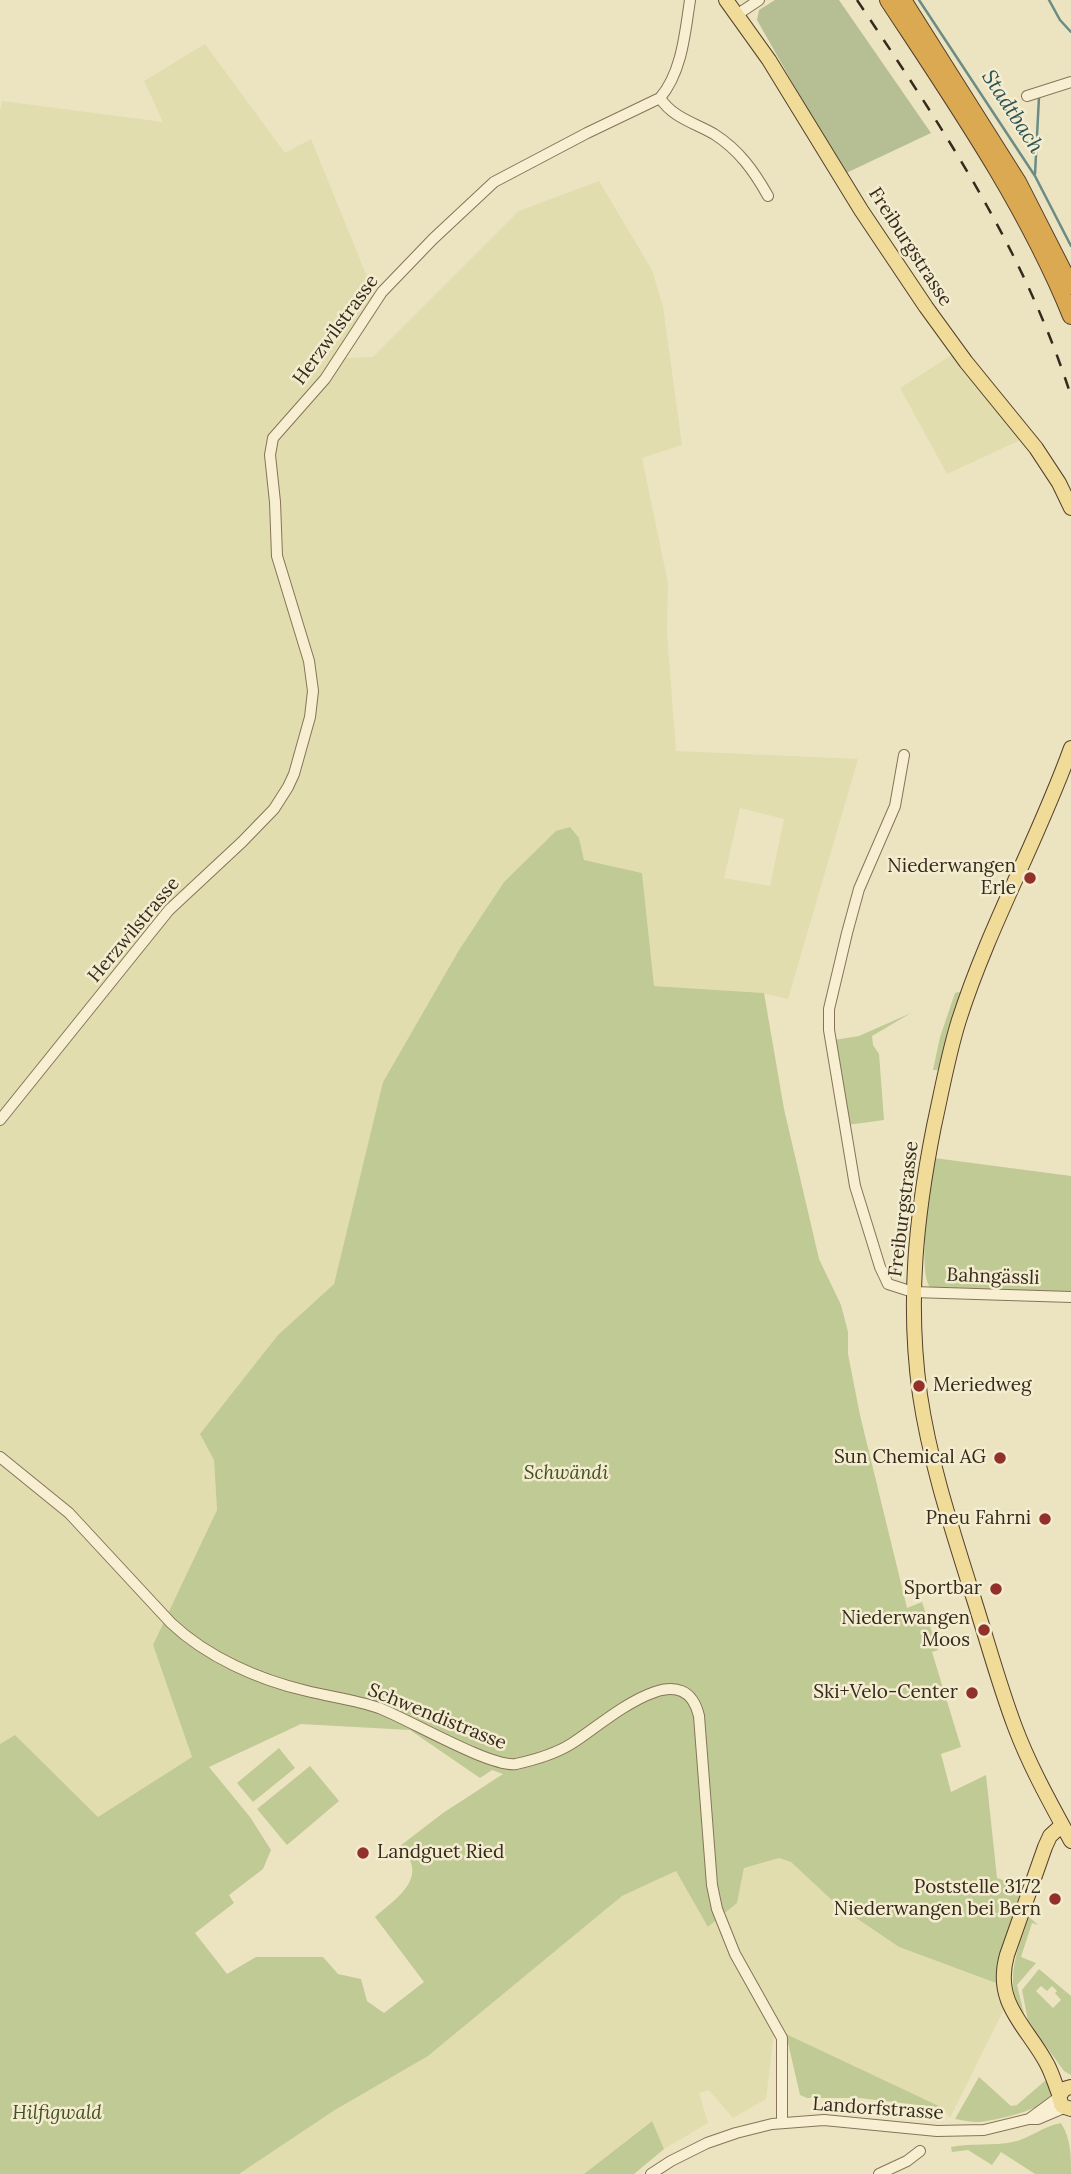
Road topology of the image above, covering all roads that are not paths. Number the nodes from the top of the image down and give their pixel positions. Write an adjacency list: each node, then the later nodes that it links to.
1 (690, 0): 9 (street)
2 (726, 0): 6 (main road, Freiburgstrasse)
3 (759, 0): 6 (street)
4 (888, 0): 12 (highway)
5 (903, 0): 11 (highway)
6 (738, 14): 13 (main road, Freiburgstrasse)
7 (1071, 82): 8 (street)
8 (1027, 96)
9 (660, 99): 10 (street); 16 (street, Herzwilstrasse)
10 (768, 196)
11 (1071, 286)
12 (1071, 316)
13 (1071, 508)
14 (1071, 748): 17 (main road, Freiburgstrasse)
15 (904, 755): 17 (street)
16 (0, 1120)
17 (913, 1292): 18 (street, Bahngässli); 20 (main road, Freiburgstrasse)
18 (1071, 1297)
19 (0, 1457): 23 (street, Schwendistrasse)
20 (1062, 1825): 21 (main road, Freiburgstrasse); 22 (main road)
21 (1071, 1841)
22 (1067, 2100): 23 (street, Landorfstrasse)
23 (782, 2123): 25 (street, Landorfstrasse)
24 (920, 2151): 26 (street)
25 (651, 2174)
26 (878, 2174)

